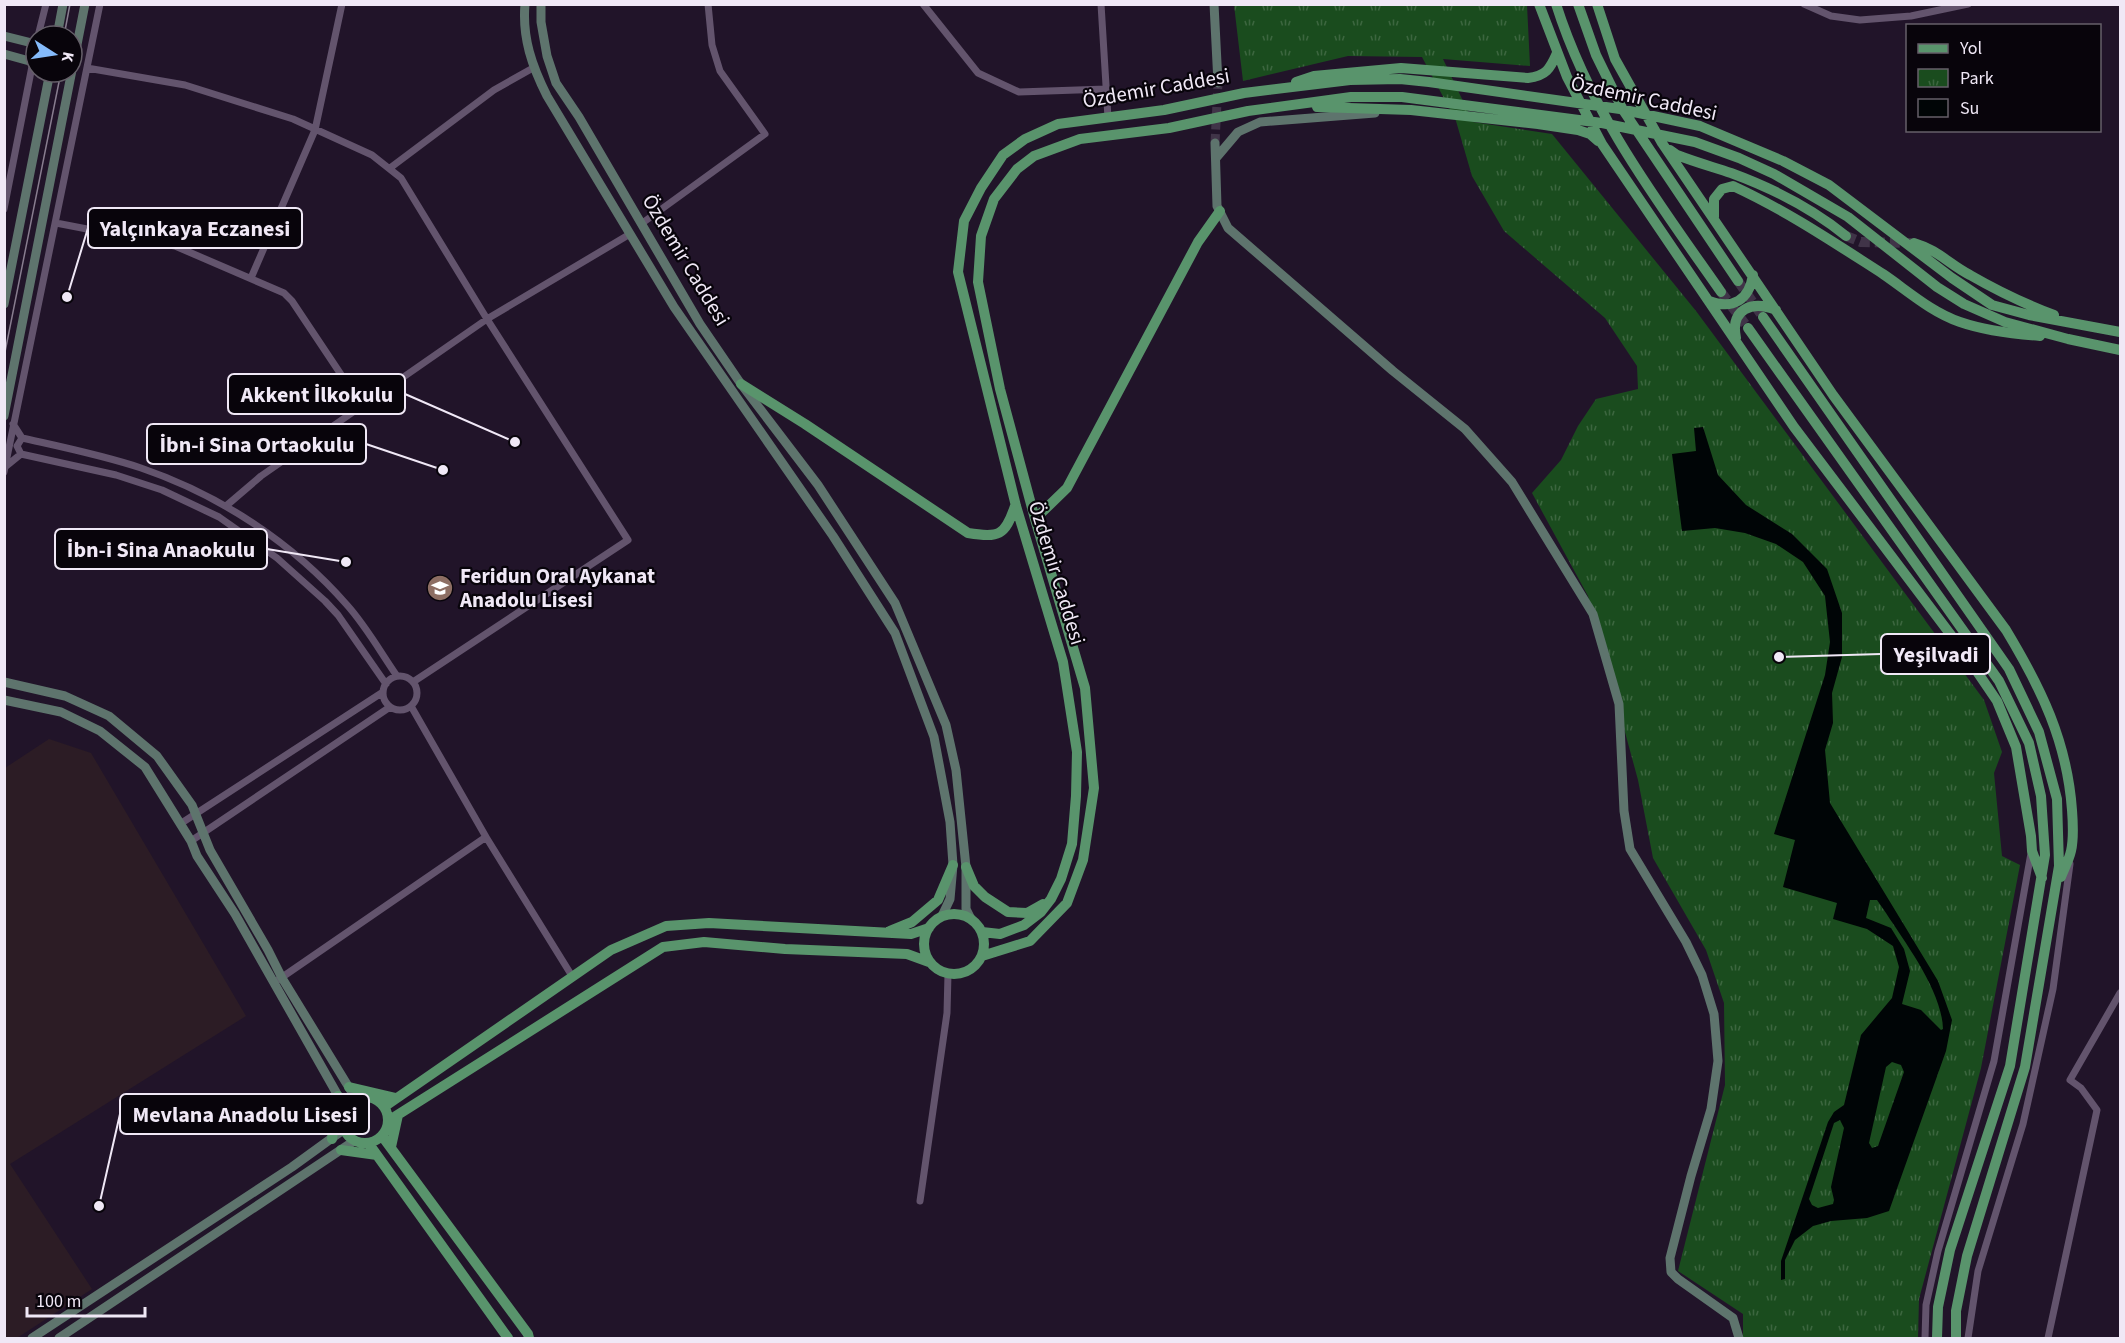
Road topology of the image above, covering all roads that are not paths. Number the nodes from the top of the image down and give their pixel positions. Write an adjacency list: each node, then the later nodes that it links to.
1 (46, 4): 18 (street)
2 (63, 4): 19 (street)
3 (86, 4): 67 (street)
4 (100, 4): 26 (street)
5 (342, 4): 36 (street)
6 (525, 4): 27 (street, Özdemir Caddesi)
7 (541, 4): 46 (street, Özdemir Caddesi)
8 (708, 4): 46 (street)
9 (922, 4): 31 (street)
10 (1101, 4): 31 (street)
11 (1214, 4): 28 (street)
12 (1539, 4): 22 (main road)
13 (1556, 4): 53 (main road)
14 (1578, 4): 52 (main road)
15 (1597, 4): 38 (main road)
16 (1804, 4): 17 (street)
17 (1968, 4)
18 (41, 24)
19 (59, 24)
20 (4, 36): 21 (street)
21 (22, 40): 24 (street)
22 (1557, 53): 32 (main road); 39 (main road)
23 (4, 54): 24 (street)
24 (18, 58): 25 (street)
25 (24, 60)
26 (87, 68): 36 (street); 45 (street)
27 (533, 68): 41 (street); 47 (street, Özdemir Caddesi)
28 (1218, 82)
29 (29, 84): 42 (street)
30 (48, 84): 55 (street)
31 (1106, 89): 35 (street)
32 (1273, 89): 35 (main road, Özdemir Caddesi); 59 (main road, Özdemir Caddesi)
33 (1284, 105): 34 (main road); 62 (main road, Özdemir Caddesi); 75 (main road, Özdemir Caddesi)
34 (1411, 110): 39 (main road); 40 (street)
35 (1108, 118): 74 (main road, Özdemir Caddesi)
36 (315, 130): 41 (street); 51 (street)
37 (1215, 143): 40 (street)
38 (1662, 143): 44 (main road); 48 (main road)
39 (1602, 144): 54 (main road)
40 (1216, 158): 43 (street)
41 (390, 168): 58 (street)
42 (4, 209)
43 (1220, 211): 75 (main road); 128 (street)
44 (1714, 218): 50 (main road); 62 (main road)
45 (56, 223): 51 (street); 68 (street)
46 (641, 224): 65 (street, Özdemir Caddesi)
47 (630, 234): 58 (street); 91 (street, Özdemir Caddesi)
48 (1846, 236)
49 (1914, 243): 59 (main road)
50 (1753, 275): 54 (main road); 56 (main road)
51 (251, 279): 66 (street)
52 (1738, 281)
53 (1721, 292)
54 (1709, 301): 63 (main road)
55 (4, 304)
56 (1776, 310): 63 (main road); 90 (main road)
57 (1763, 317): 94 (main road)
58 (487, 319): 66 (street); 78 (street)
59 (2085, 326): 61 (main road, Özdemir Caddesi)
60 (1748, 328): 93 (main road)
61 (2121, 332)
62 (2068, 339): 64 (main road, Özdemir Caddesi)
63 (1737, 342): 89 (main road)
64 (2121, 350)
65 (741, 384): 74 (main road); 92 (street, Özdemir Caddesi)
66 (362, 406): 73 (street)
67 (4, 416)
68 (13, 424): 69 (street); 71 (street)
69 (22, 438): 70 (street); 73 (street)
70 (21, 454): 71 (street); 79 (street)
71 (5, 467): 72 (street)
72 (4, 472)
73 (226, 506): 76 (street)
74 (1016, 506): 95 (main road, Özdemir Caddesi)
75 (1035, 519): 101 (main road, Özdemir Caddesi)
76 (397, 676): 78 (street); 79 (street)
77 (4, 682): 84 (street)
78 (413, 682): 82 (street)
79 (386, 684): 80 (street)
80 (383, 692): 83 (street); 84 (street)
81 (4, 700): 85 (street)
82 (411, 706): 83 (street); 87 (street)
83 (390, 707): 86 (street)
84 (196, 814): 85 (street); 86 (street)
85 (180, 824): 88 (street)
86 (204, 832): 88 (street); 105 (street)
87 (486, 837): 104 (street); 105 (street)
88 (191, 841): 105 (street)
89 (2032, 851): 93 (main road); 129 (street)
90 (2071, 852): 94 (main road); 132 (street)
91 (953, 865): 96 (street, Özdemir Caddesi); 100 (main road)
92 (966, 867): 95 (main road); 97 (street, Özdemir Caddesi)
93 (2042, 879): 130 (main road)
94 (2056, 888): 131 (main road)
95 (1051, 899): 99 (main road, Özdemir Caddesi)
96 (942, 916): 97 (main road); 98 (main road)
97 (971, 919): 99 (main road)
98 (929, 928): 100 (main road); 102 (main road)
99 (982, 932): 101 (main road)
100 (886, 933): 104 (main road)
101 (982, 956): 103 (main road)
102 (929, 962): 103 (main road); 113 (main road)
103 (948, 974): 123 (street)
104 (572, 976): 109 (main road)
105 (277, 980): 107 (street); 108 (street)
106 (2121, 993): 133 (street)
107 (349, 1087): 109 (main road); 110 (street)
108 (338, 1096): 112 (street); 117 (main road)
109 (396, 1098): 111 (main road)
110 (356, 1099): 111 (main road); 112 (main road)
111 (384, 1107): 114 (main road)
112 (345, 1108): 115 (main road)
113 (398, 1114): 114 (main road); 120 (main road)
114 (388, 1121): 116 (main road)
115 (343, 1130): 117 (street); 118 (main road)
116 (382, 1136): 119 (main road); 120 (main road)
117 (332, 1139): 124 (street)
118 (354, 1141): 119 (main road); 121 (street)
119 (369, 1144): 122 (main road)
120 (391, 1147): 127 (main road)
121 (341, 1150): 122 (main road); 125 (street)
122 (377, 1155): 126 (main road)
123 (920, 1201)
124 (32, 1338)
125 (59, 1338)
126 (507, 1338)
127 (529, 1338)
128 (1739, 1338)
129 (1925, 1338)
130 (1937, 1338)
131 (1956, 1338)
132 (1968, 1338)
133 (2048, 1338)

